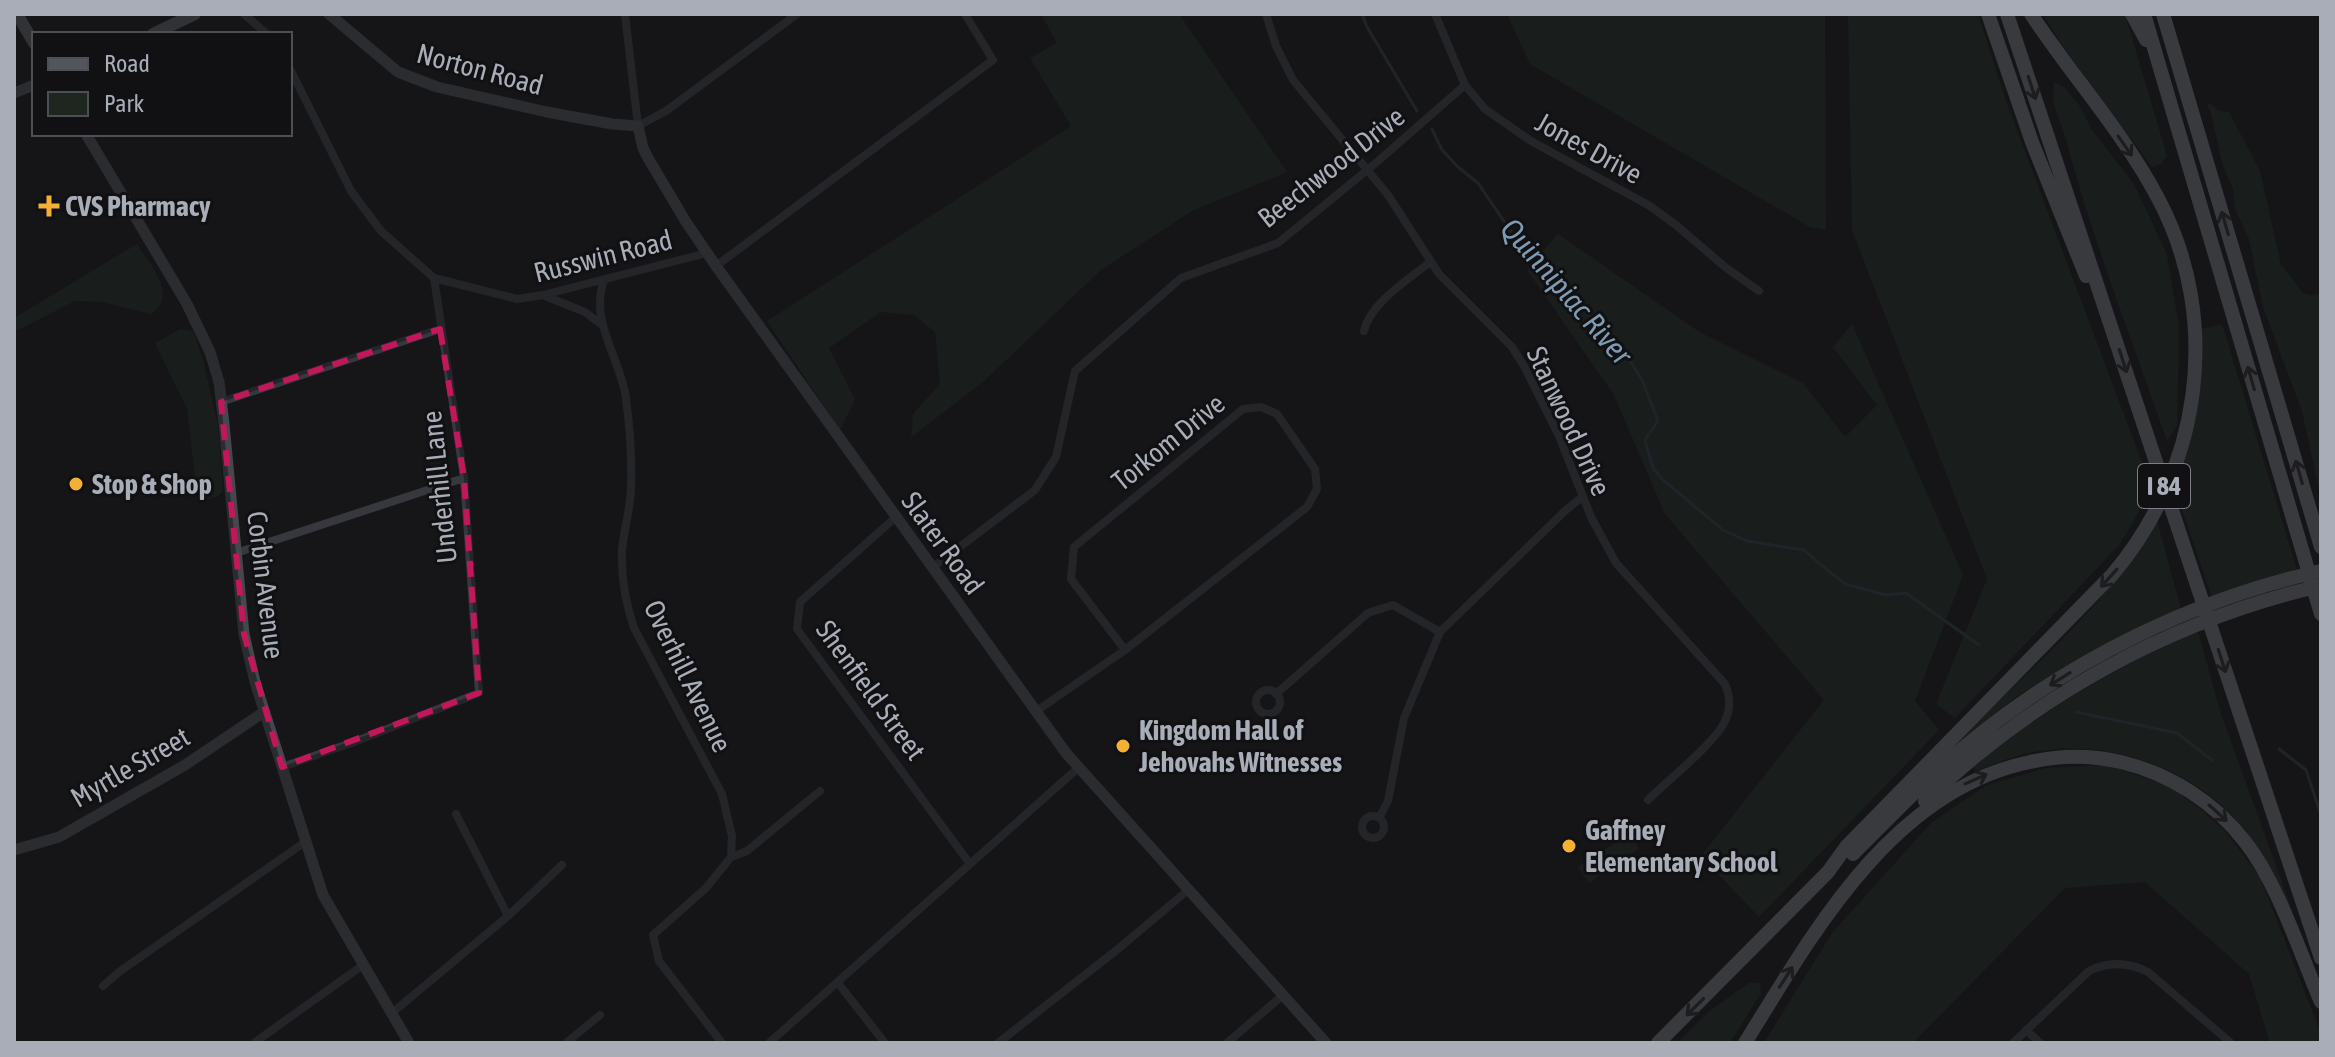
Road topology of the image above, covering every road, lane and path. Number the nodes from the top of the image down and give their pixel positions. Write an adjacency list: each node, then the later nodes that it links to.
1 (17, 14): 18 (main road)
2 (195, 14): 16 (main road)
3 (244, 14): 17 (street)
4 (329, 14): 22 (main road, Norton Road)
5 (625, 14): 22 (street, Slater Road)
6 (797, 14): 22 (street)
7 (965, 14): 27 (street)
8 (1266, 14): 24 (street, Stanwood Drive)
9 (1435, 14): 21 (street, Jones Drive)
10 (1988, 14): 32 (highway)
11 (2007, 14): 32 (highway, I 84, one-way to 32)
12 (2031, 14): 64 (highway, one-way to 64)
13 (2132, 14): 19 (highway)
14 (2144, 14): 19 (highway)
15 (2163, 14): 40 (highway, one-way to 15)
16 (157, 32)
17 (265, 32)
18 (32, 40)
19 (2155, 54): 45 (highway, one-way to 19)
20 (292, 73): 28 (street, Russwin Road)
21 (1465, 85): 24 (street, Beechwood Drive); 30 (street, Jones Drive)
22 (638, 126): 25 (main road, Slater Road)
23 (87, 136): 36 (main road, Corbin Avenue)
24 (1367, 169): 26 (street, Stanwood Drive); 42 (street, Beechwood Drive)
25 (707, 253): 27 (main road, Slater Road); 29 (street, Russwin Road)
26 (1430, 262): 35 (street); 38 (street, Stanwood Drive)
27 (716, 266): 39 (main road, Slater Road)
28 (434, 278): 31 (street, Russwin Road); 34 (street, Underhill Lane)
29 (604, 280): 31 (street, Russwin Road); 33 (street, Overhill Avenue)
30 (1759, 291)
31 (543, 295): 33 (street)
32 (2106, 311): 67 (highway, I 84, one-way to 67)
33 (601, 324): 61 (street, Overhill Avenue)
34 (440, 329): 36 (street); 37 (street, Underhill Lane)
35 (1364, 331)
36 (221, 402): 41 (main road, Corbin Avenue)
37 (464, 478): 41 (street); 52 (street, Underhill Lane)
38 (1582, 497): 47 (street); 55 (street, Stanwood Drive)
39 (896, 517): 42 (main road, Slater Road); 62 (street, Shenfield Street)
40 (2321, 547)
41 (236, 553): 50 (main road, Corbin Avenue)
42 (932, 568): 51 (main road, Slater Road)
43 (2321, 571): 46 (highway)
44 (2321, 586): 46 (highway)
45 (2321, 614)
46 (2181, 624): 58 (highway); 64 (highway, one-way to 64)
47 (1440, 632): 49 (street); 57 (street)
48 (1125, 650): 48 (street, Torkom Drive); 51 (street, Torkom Drive)
49 (1276, 694)
50 (264, 712): 52 (main road, Corbin Avenue); 60 (main road, Myrtle Street)
51 (1035, 712): 53 (main road, Slater Road)
52 (282, 767): 59 (main road, Corbin Avenue)
53 (1078, 768): 62 (street); 65 (main road, Slater Road)
54 (820, 791): 61 (street)
55 (1648, 800)
56 (456, 814): 66 (street)
57 (1379, 818)
58 (1890, 840): 72 (highway, one-way to 72); 86 (highway, one-way to 58)
59 (305, 842): 68 (main road, Corbin Avenue); 70 (street)
60 (14, 850)
61 (731, 857): 79 (street)
62 (970, 864): 69 (street)
63 (562, 865): 66 (street)
64 (1828, 872): 85 (highway, one-way to 85)
65 (1188, 890): 71 (main road, Slater Road); 82 (street)
66 (508, 916): 73 (street)
67 (2321, 958)
68 (363, 965): 73 (main road, Corbin Avenue); 76 (street)
69 (838, 983): 80 (street); 81 (street)
70 (103, 986)
71 (1283, 995): 83 (street); 84 (main road, Slater Road)
72 (2321, 1002)
73 (392, 1013): 77 (main road, Corbin Avenue)
74 (600, 1015): 78 (street)
75 (2026, 1030): 87 (street); 88 (street); 89 (street)
76 (254, 1043)
77 (409, 1043)
78 (566, 1043)
79 (722, 1043)
80 (769, 1043)
81 (885, 1043)
82 (998, 1043)
83 (1227, 1043)
84 (1326, 1043)
85 (1658, 1043)
86 (1745, 1043)
87 (2013, 1043)
88 (2040, 1043)
89 (2231, 1043)

